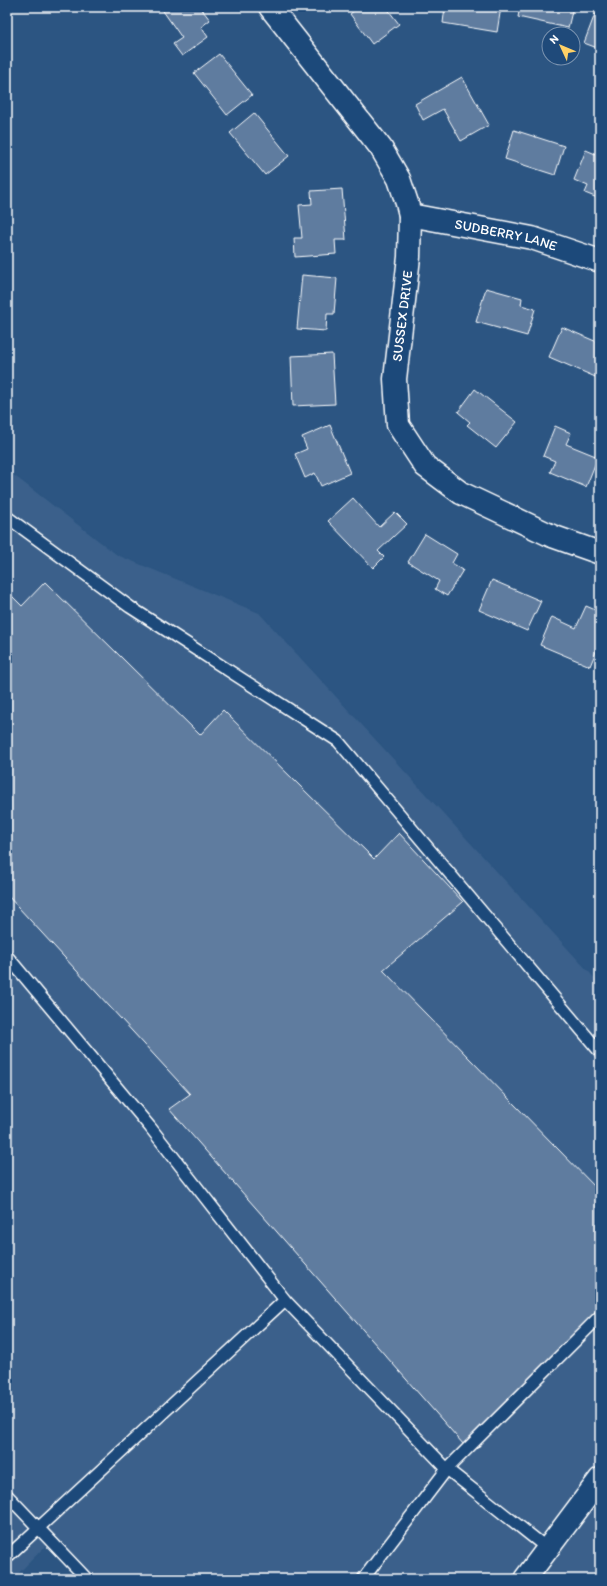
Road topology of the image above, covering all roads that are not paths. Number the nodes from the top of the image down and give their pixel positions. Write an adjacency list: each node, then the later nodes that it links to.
1 (270, 7): 2 (street, SUSSEX DRIVE)
2 (410, 216): 3 (street, SUDBERRY LANE); 5 (street, SUSSEX DRIVE)
3 (600, 261)
4 (7, 517): 7 (lane)
5 (600, 553)
6 (9, 962): 8 (lane)
7 (600, 1052)
8 (285, 1300): 10 (lane); 13 (lane)
9 (600, 1316): 10 (lane)
10 (447, 1469): 14 (lane); 17 (lane)
11 (600, 1479): 14 (street)
12 (7, 1495): 13 (lane)
13 (39, 1528): 15 (lane); 16 (lane)
14 (548, 1549): 18 (street)
15 (7, 1557)
16 (87, 1579)
17 (363, 1579)
18 (526, 1579)

